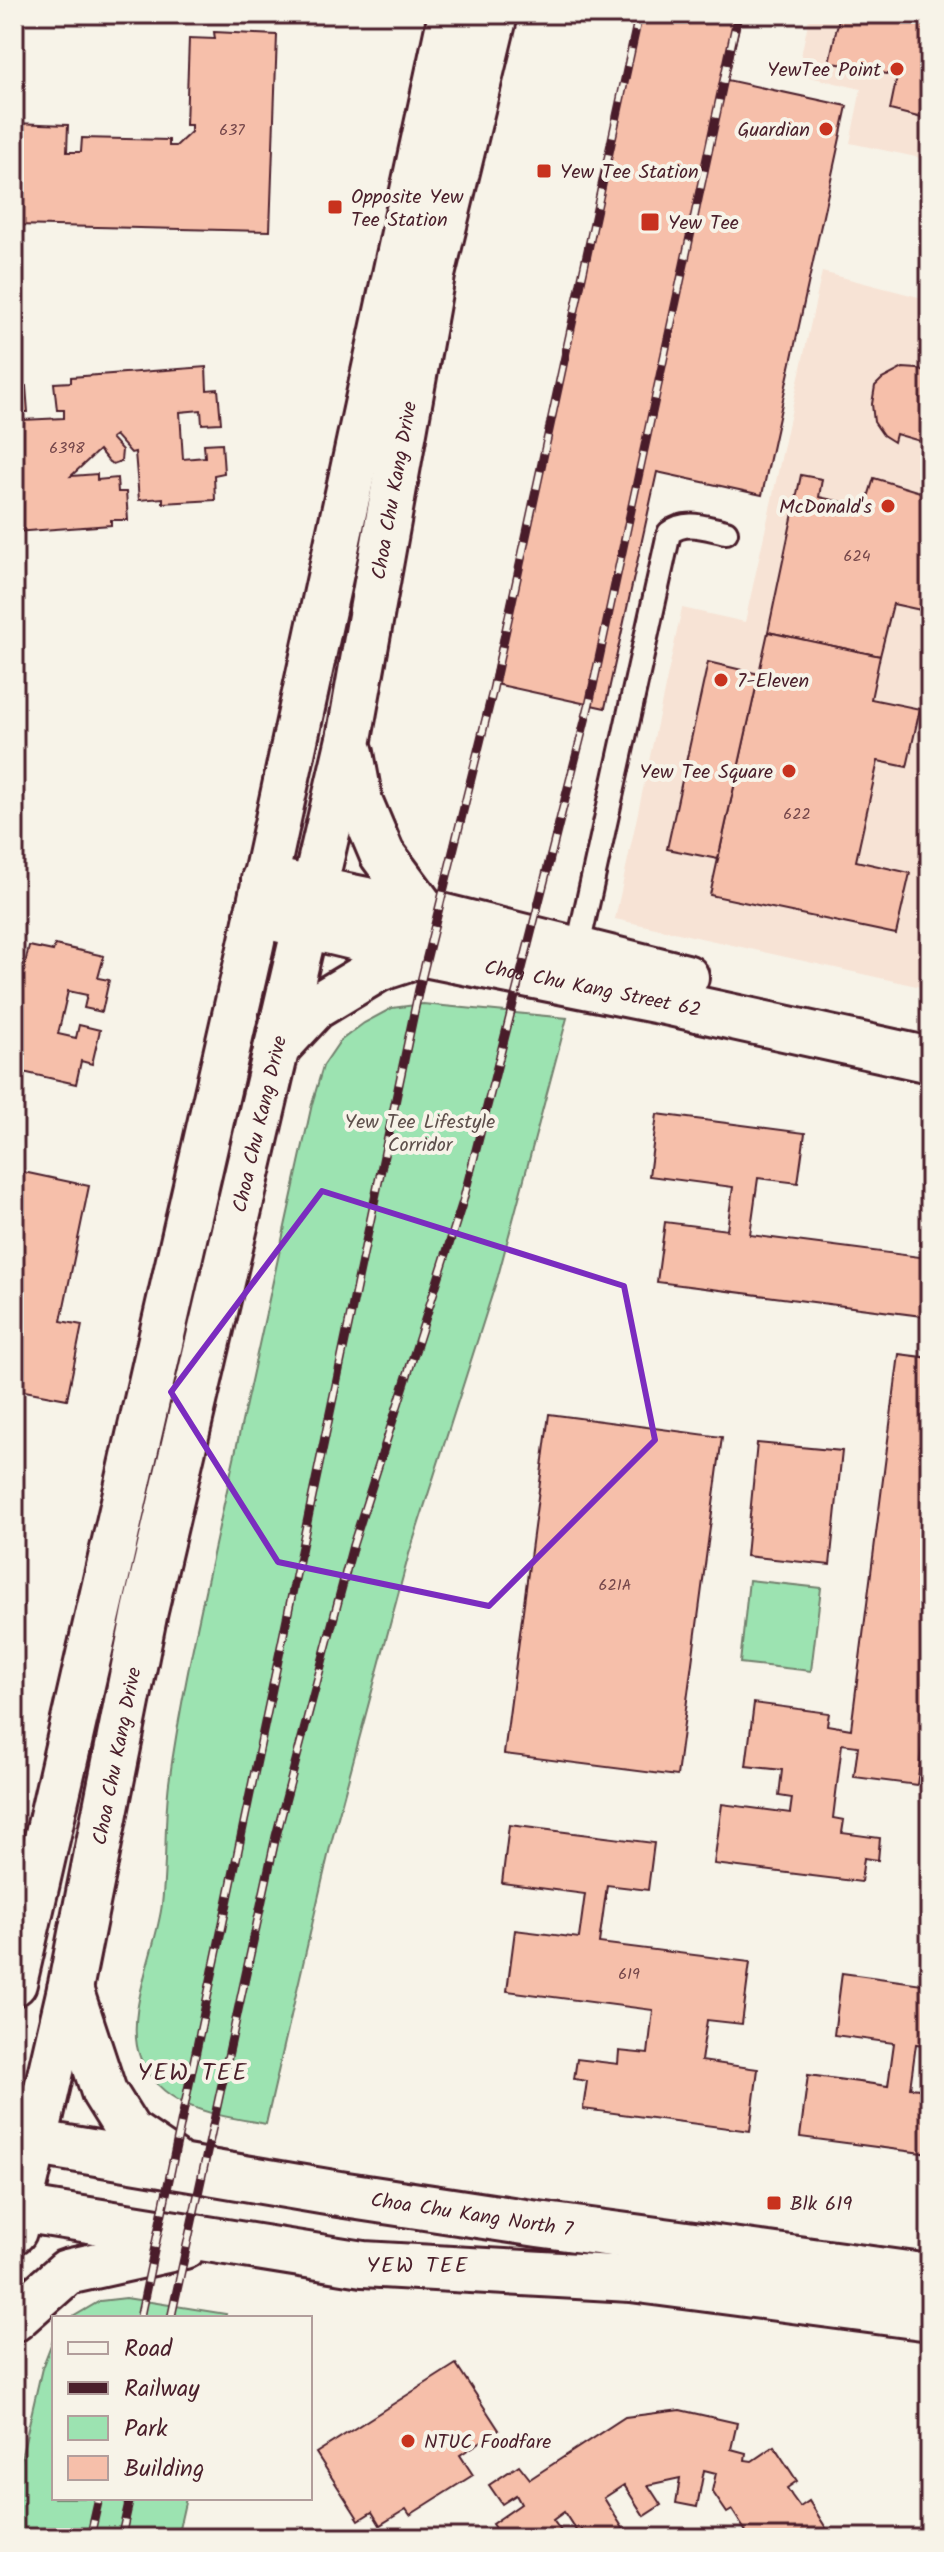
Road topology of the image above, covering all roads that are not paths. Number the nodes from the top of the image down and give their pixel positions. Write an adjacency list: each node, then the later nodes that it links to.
1 (451, 14): 5 (main road, Choa Chu Kang Drive)
2 (495, 14): 4 (main road, Choa Chu Kang Drive)
3 (726, 532): 8 (lane)
4 (349, 739): 6 (main road, Choa Chu Kang Drive); 7 (main road)
5 (260, 896): 6 (main road, Choa Chu Kang Street 62); 12 (main road, Choa Chu Kang Drive)
6 (308, 907): 7 (main road, Choa Chu Kang Street 62); 10 (main road, Choa Chu Kang Drive)
7 (424, 933): 8 (main road, Choa Chu Kang Street 62); 10 (main road); 11 (main road, Choa Chu Kang Street 62)
8 (577, 951): 9 (main road, Choa Chu Kang Street 62)
9 (930, 1030)
10 (274, 1051): 13 (main road, Choa Chu Kang Drive)
11 (930, 1060)
12 (14, 1983)
13 (70, 1989): 14 (main road, Choa Chu Kang Drive); 15 (main road)
14 (24, 2140): 15 (main road, Choa Chu Kang North 7); 16 (main road, Choa Chu Kang Drive)
15 (184, 2169): 18 (main road, Choa Chu Kang North 7)
16 (15, 2216): 17 (main road)
17 (206, 2241): 19 (main road); 20 (main road)
18 (930, 2277)
19 (930, 2318)
20 (14, 2319)

